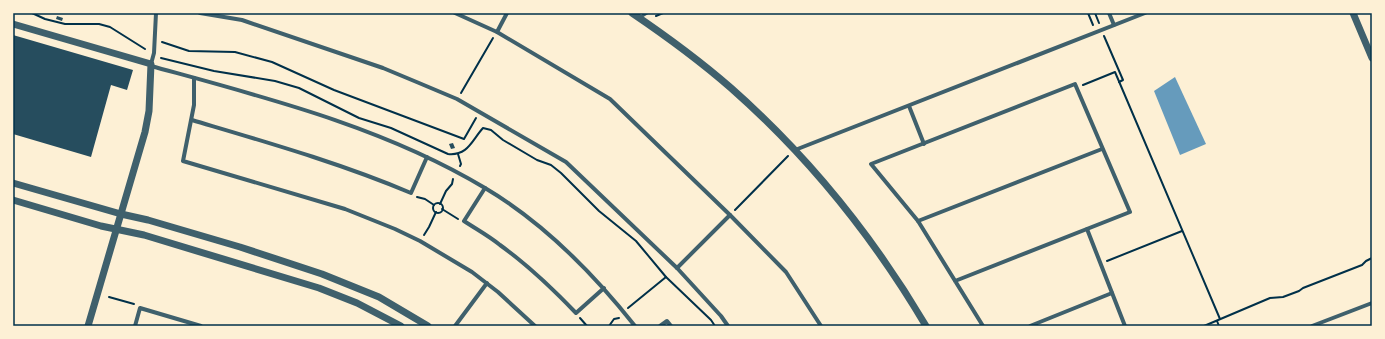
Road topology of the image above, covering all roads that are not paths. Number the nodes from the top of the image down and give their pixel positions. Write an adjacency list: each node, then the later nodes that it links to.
1 (156, 13): 15 (street)
2 (200, 13): 31 (street)
3 (455, 13): 13 (street)
4 (507, 13): 13 (street)
5 (632, 13): 10 (street)
6 (647, 13): 10 (lane)
7 (1110, 13): 12 (street)
8 (1145, 13): 12 (street)
9 (1353, 13): 14 (street)
10 (639, 18): 21 (street)
11 (13, 24): 15 (street)
12 (1114, 25): 17 (street)
13 (497, 32): 27 (street)
14 (1372, 58)
15 (151, 65): 16 (street); 26 (street)
16 (194, 78): 18 (street); 22 (street)
17 (909, 106): 19 (street); 21 (street)
18 (192, 120): 22 (street); 33 (street)
19 (924, 144): 20 (street); 28 (street)
20 (1102, 148): 28 (street); 29 (street)
21 (794, 150): 49 (street)
22 (428, 157): 24 (street)
23 (13, 183): 26 (street)
24 (485, 188): 34 (street); 34 (street)
25 (13, 200): 30 (street)
26 (121, 214): 30 (street); 41 (street)
27 (730, 215): 31 (street); 48 (street)
28 (918, 221): 32 (street)
29 (1087, 229): 32 (street); 35 (street)
30 (117, 230): 37 (street); 40 (street)
31 (677, 268): 47 (street)
32 (955, 281): 50 (street)
33 (487, 283): 42 (street); 43 (street)
34 (604, 288): 44 (street)
35 (1112, 293): 51 (street); 52 (street)
36 (1372, 303): 53 (street)
37 (88, 326)
38 (135, 326): 39 (street)
39 (201, 326)
40 (401, 326)
41 (428, 326)
42 (455, 326)
43 (535, 326)
44 (635, 326)
45 (660, 326): 46 (street)
46 (671, 326)
47 (728, 326)
48 (821, 326)
49 (926, 326)
50 (983, 326)
51 (1030, 326)
52 (1125, 326)
53 (1312, 326)

